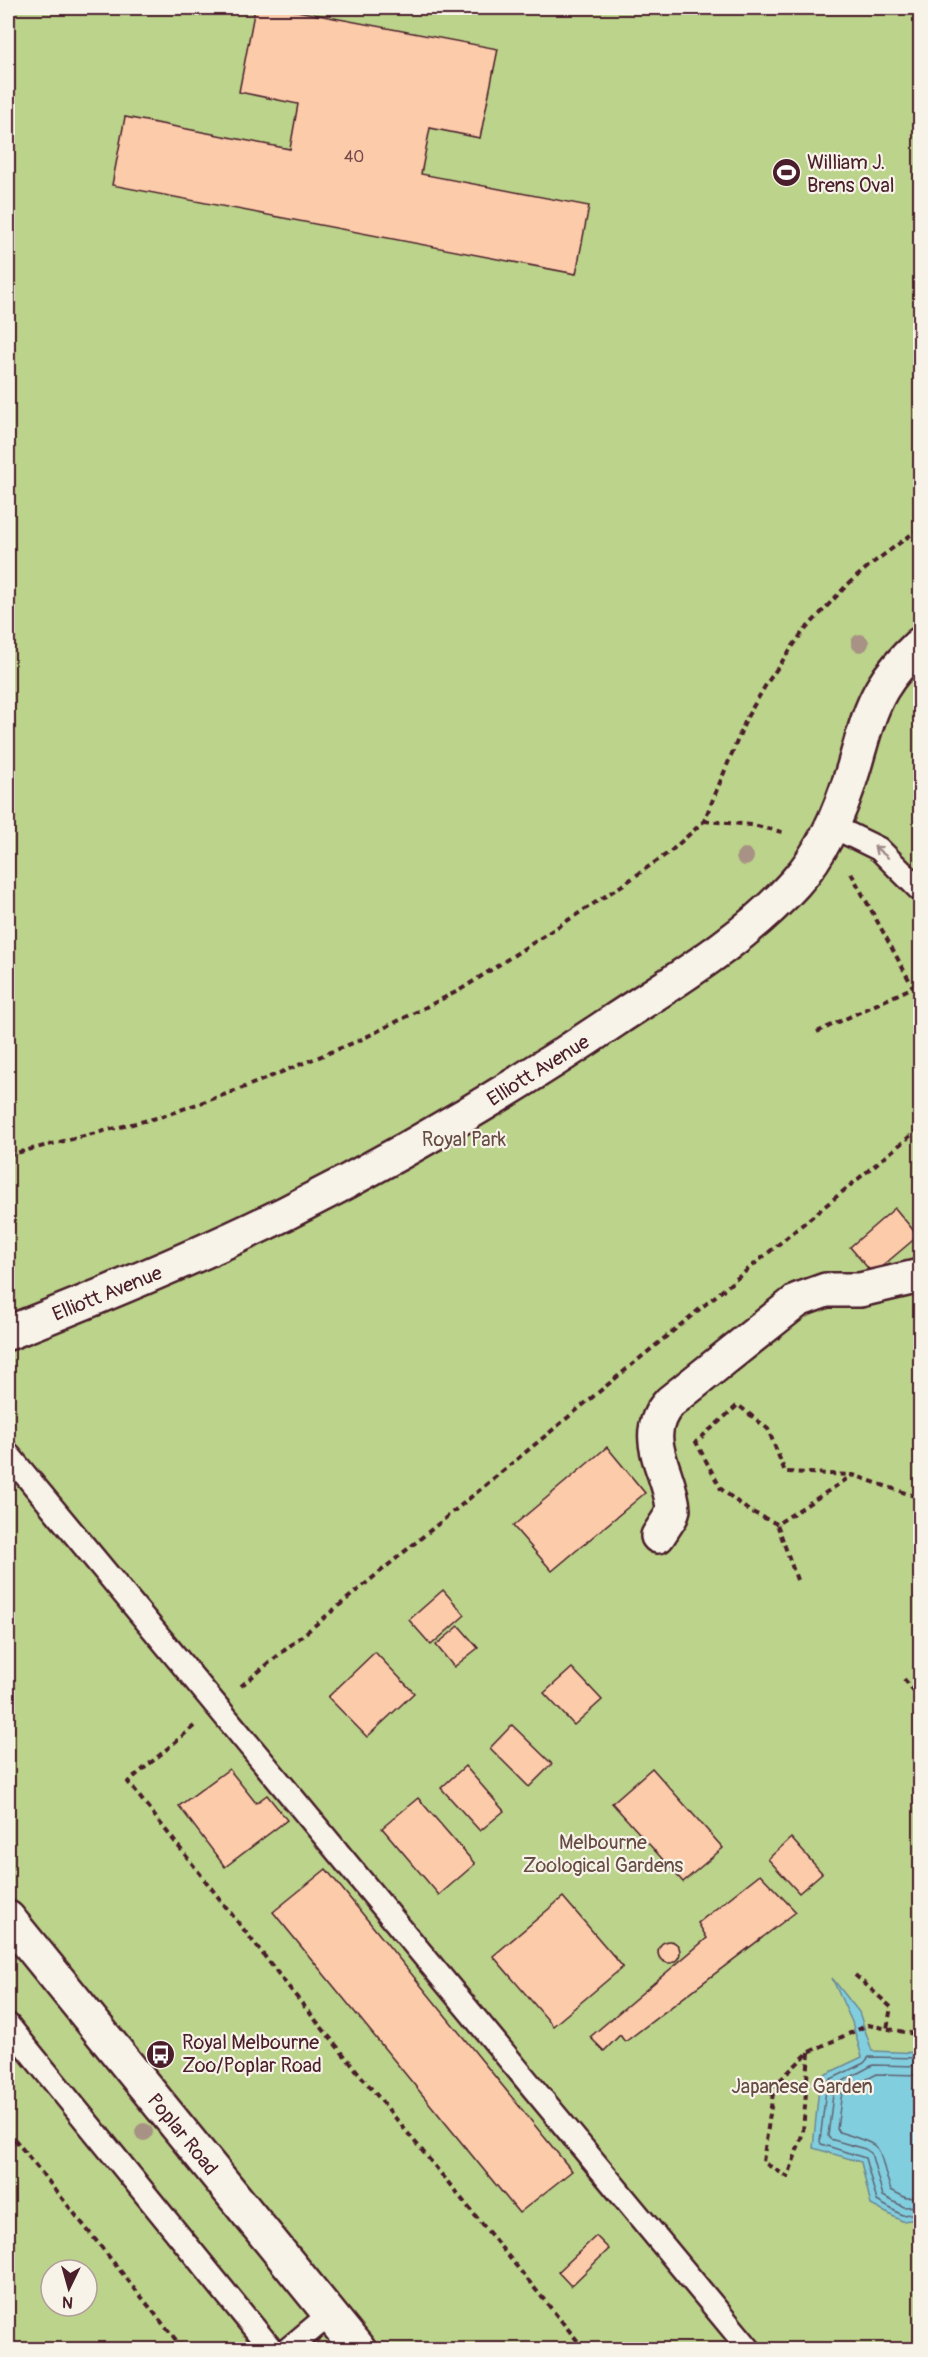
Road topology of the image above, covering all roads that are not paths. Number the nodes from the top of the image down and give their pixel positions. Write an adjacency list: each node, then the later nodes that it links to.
1 (921, 644): 2 (street, Elliott Avenue)
2 (832, 826): 3 (lane, one-way to 2); 5 (street, Elliott Avenue)
3 (921, 890)
4 (921, 1276): 7 (street)
5 (8, 1334)
6 (8, 1454): 14 (lane)
7 (658, 1536)
8 (8, 1918): 10 (street, Poplar Road)
9 (8, 2025): 11 (lane)
10 (330, 2314): 12 (lane); 13 (street, Poplar Road)
11 (272, 2349)
12 (287, 2349)
13 (359, 2349)
14 (750, 2349)

